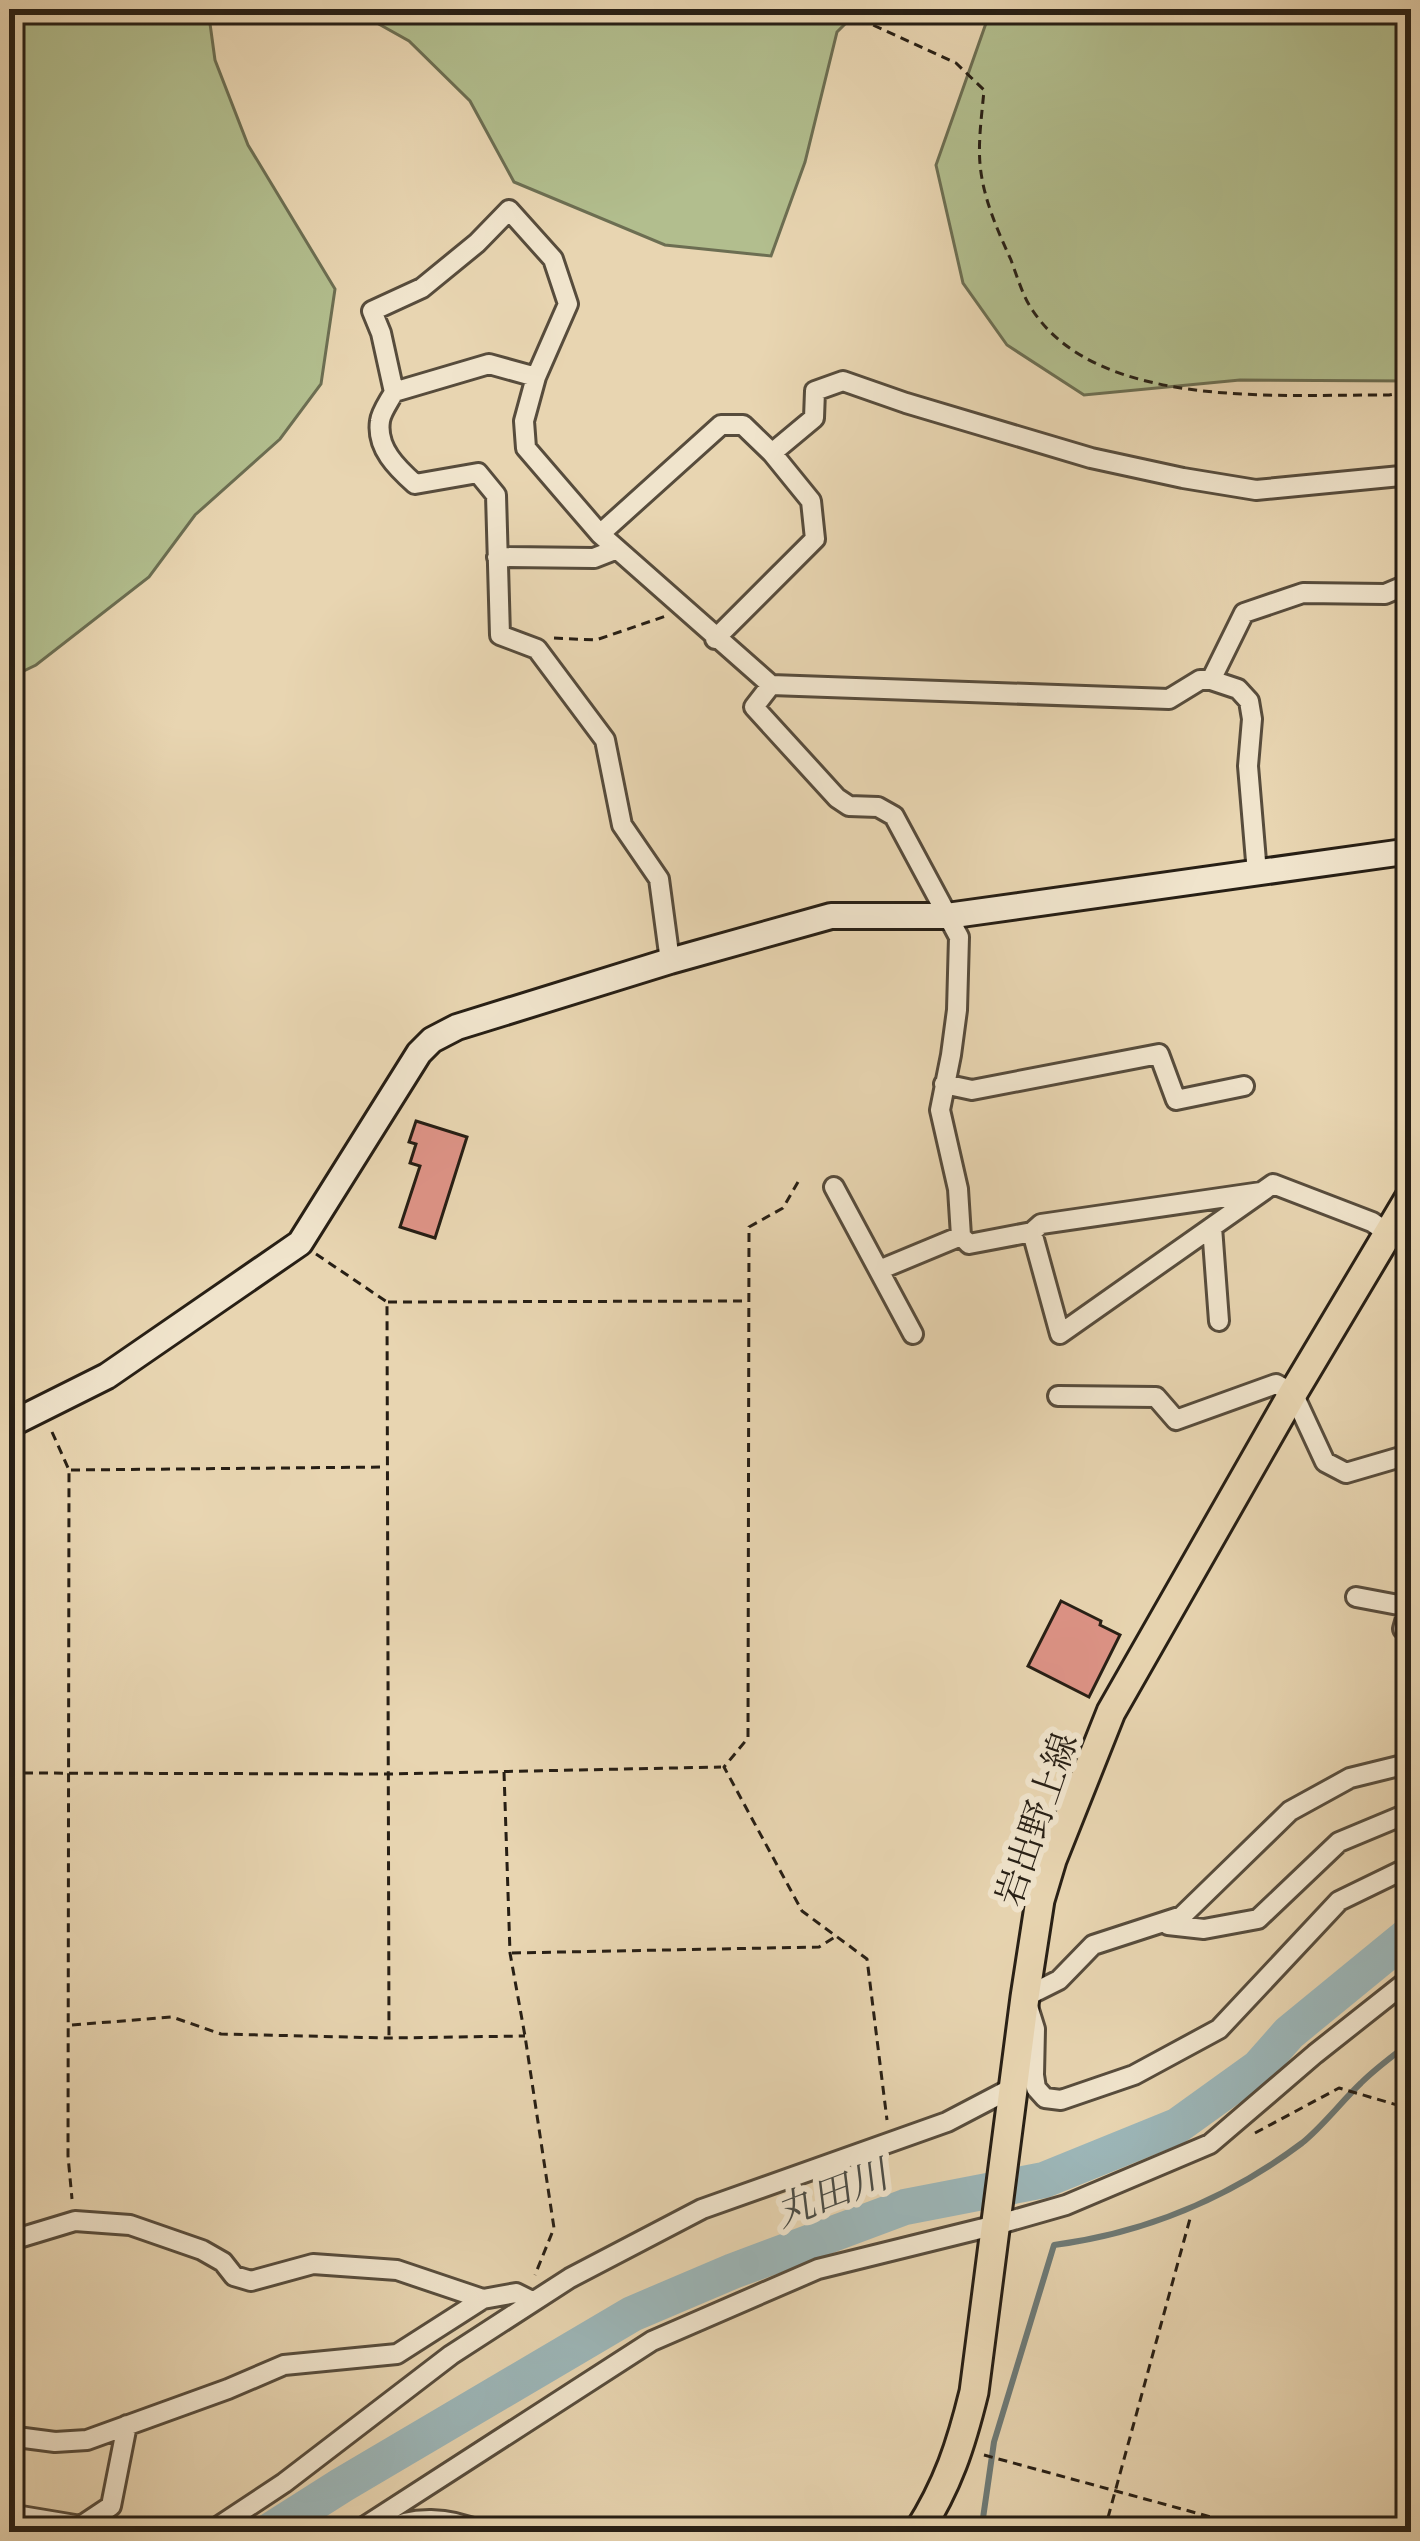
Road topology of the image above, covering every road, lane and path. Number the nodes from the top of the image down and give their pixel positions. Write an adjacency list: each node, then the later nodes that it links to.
1 (848, 9): 4 (path)
2 (536, 377): 3 (street); 3 (street); 7 (street)
3 (394, 392): 9 (street)
4 (1411, 392)
5 (772, 453): 6 (street); 7 (street); 12 (street)
6 (1411, 476)
7 (600, 534): 8 (street)
8 (617, 548): 9 (street); 11 (street)
9 (496, 557): 13 (street)
10 (1411, 583): 14 (street)
11 (681, 605): 12 (street); 13 (path)
12 (715, 639): 15 (street)
13 (537, 649): 19 (street)
14 (1211, 680): 15 (street); 17 (street)
15 (770, 685): 18 (street)
16 (1411, 850): 17 (street)
17 (1257, 873): 18 (street)
18 (947, 916): 19 (street); 20 (street)
19 (670, 961): 30 (street)
20 (944, 1084): 21 (street); 29 (street)
21 (1244, 1086)
22 (798, 1183): 32 (path)
23 (834, 1187): 31 (street)
24 (1261, 1192): 26 (street); 27 (street); 28 (street)
25 (1411, 1195): 28 (main road, 岩出野上線)
26 (1212, 1227): 27 (street); 34 (street)
27 (1032, 1232): 29 (street)
28 (1388, 1233): 36 (main road, 岩出野上線)
29 (961, 1236): 31 (street)
30 (300, 1243): 33 (path); 38 (street)
31 (879, 1270): 35 (street)
32 (747, 1301): 33 (path); 47 (path)
33 (387, 1302): 41 (path)
34 (1219, 1322)
35 (913, 1334)
36 (1293, 1394): 37 (street); 40 (street); 58 (main road, 岩出野上線)
37 (1058, 1396)
38 (41, 1409): 39 (street); 42 (path)
39 (9, 1425)
40 (1411, 1454)
41 (387, 1467): 42 (path); 51 (path)
42 (69, 1470): 50 (path)
43 (1356, 1597): 44 (street)
44 (1410, 1604): 45 (street)
45 (1403, 1629)
46 (1411, 1763): 54 (street)
47 (724, 1767): 48 (path); 55 (path)
48 (504, 1772): 51 (path); 56 (path)
49 (9, 1773): 50 (path)
50 (67, 1774): 51 (path); 59 (path)
51 (388, 1774): 61 (path)
52 (1411, 1812): 54 (street)
53 (1411, 1866): 58 (street)
54 (1157, 1924): 58 (street)
55 (836, 1936): 56 (path); 65 (path)
56 (510, 1953): 60 (path)
57 (1411, 1978): 68 (street)
58 (1025, 1997): 62 (main road, 岩出野上線)
59 (70, 2025): 61 (path); 67 (path)
60 (525, 2036): 61 (path); 71 (path)
61 (389, 2038)
62 (1011, 2097): 65 (street); 68 (main road, 岩出野上線)
63 (1411, 2108): 64 (path)
64 (1244, 2139)
65 (889, 2142): 71 (street)
66 (1191, 2215): 75 (path)
67 (74, 2221): 69 (street); 70 (street)
68 (996, 2221): 74 (main road, 岩出野上線); 78 (street)
69 (9, 2241)
70 (483, 2299): 71 (street); 72 (street)
71 (532, 2301): 77 (street)
72 (127, 2425): 73 (street); 76 (street)
73 (9, 2436)
74 (960, 2449): 75 (path); 81 (main road, 岩出野上線)
75 (1116, 2489): 82 (path); 83 (path)
76 (9, 2514)
77 (210, 2532)
78 (356, 2532)
79 (381, 2532): 80 (street)
80 (482, 2532)
81 (918, 2532)
82 (1104, 2532)
83 (1266, 2532)

